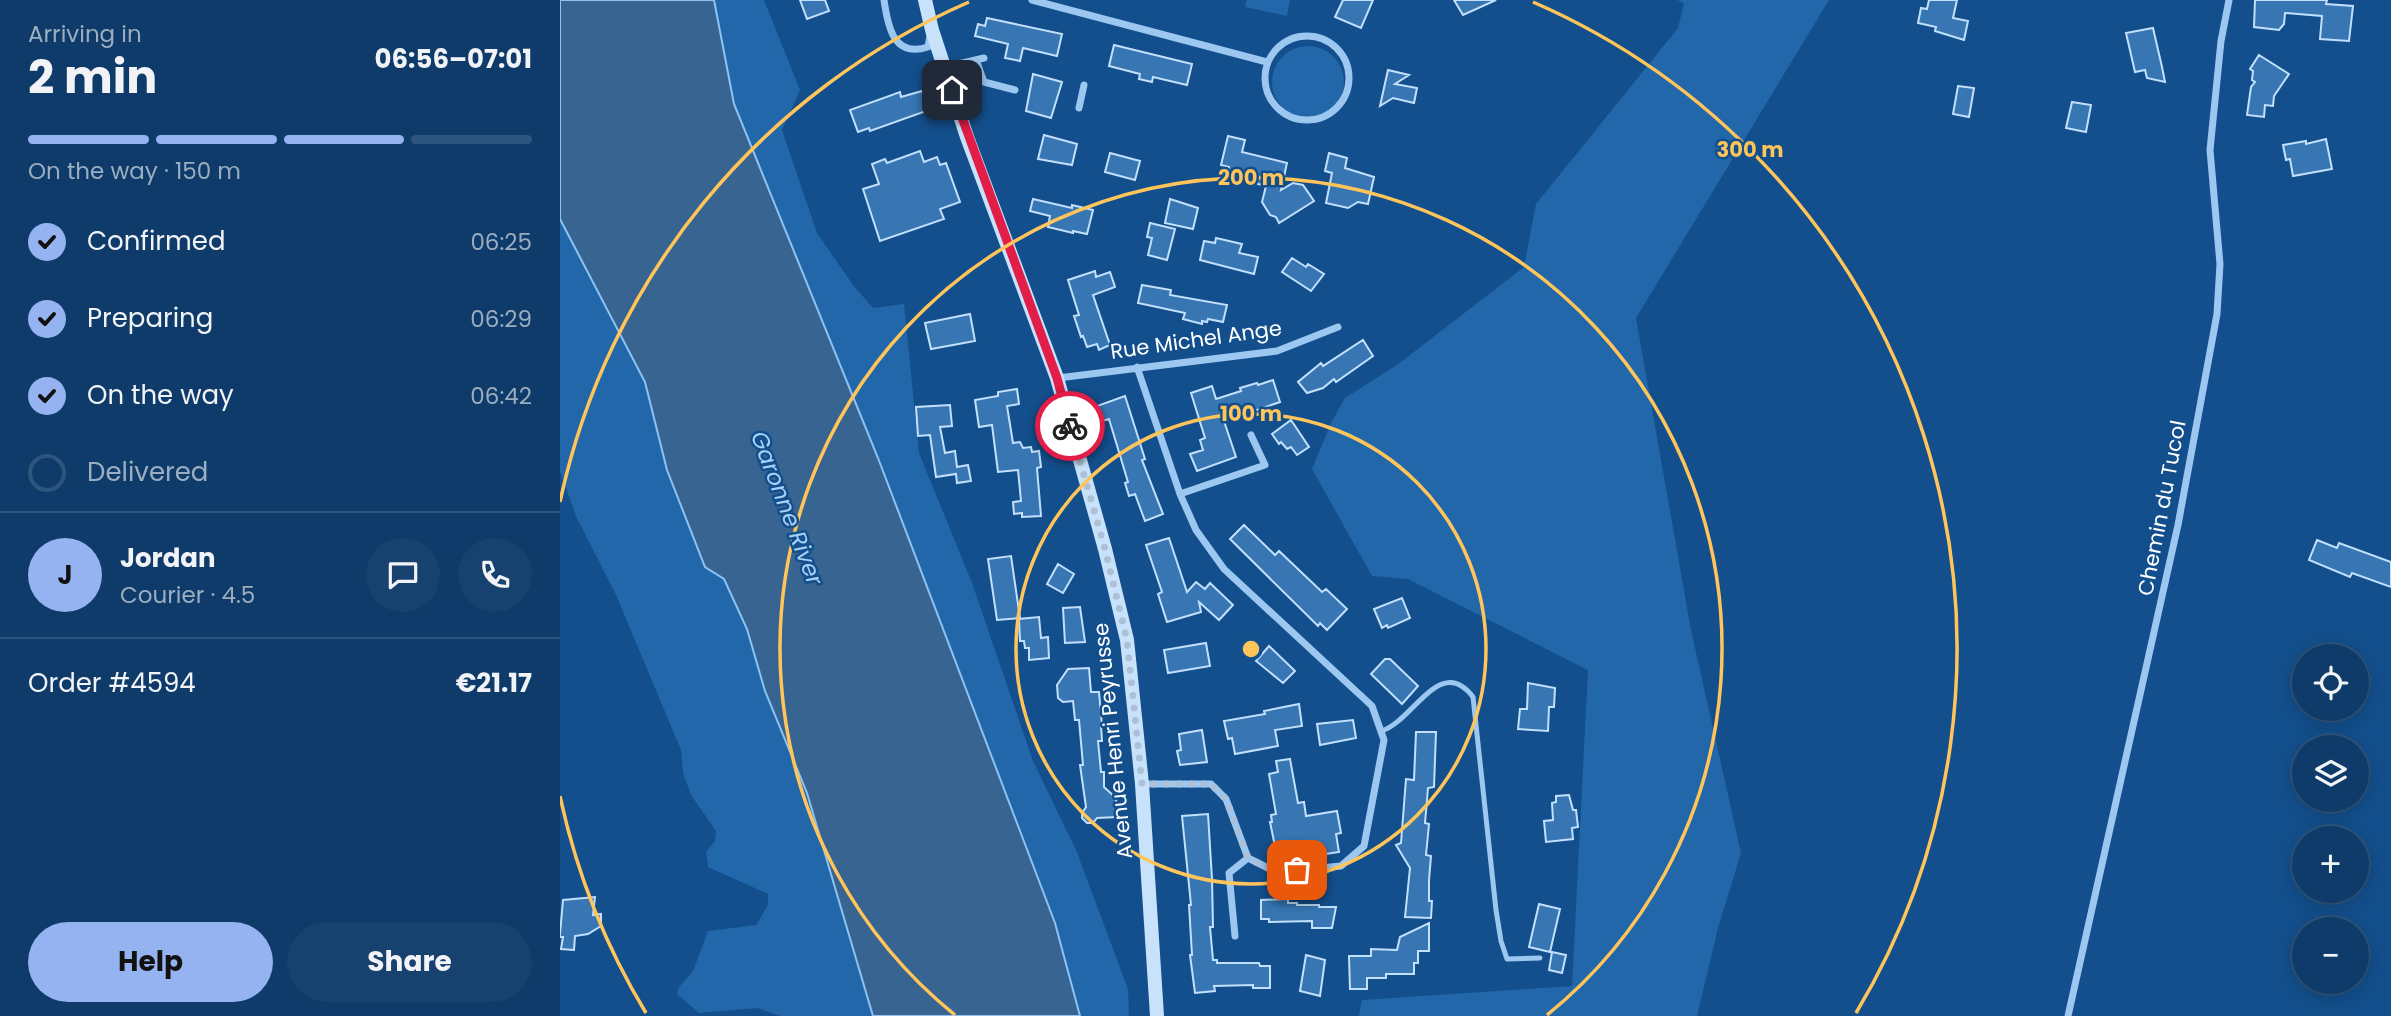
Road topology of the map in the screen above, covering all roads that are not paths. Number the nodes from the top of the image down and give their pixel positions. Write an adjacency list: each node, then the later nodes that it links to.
1 (884, 0): 5 (street)
2 (925, 0): 5 (street, Avenue Henri Peyrusse)
3 (1031, 0): 6 (street)
4 (2229, 0): 22 (street, Chemin du Tucol)
5 (932, 30): 7 (street, Avenue Henri Peyrusse)
6 (1267, 62): 6 (street)
7 (944, 67): 9 (street); 13 (street, Avenue Henri Peyrusse)
8 (1084, 85): 10 (street)
9 (1015, 90)
10 (1079, 108)
11 (1338, 327): 12 (street, Rue Michel Ange)
12 (1137, 367): 13 (street, Rue Michel Ange); 15 (street)
13 (1057, 378): 17 (street, Avenue Henri Peyrusse)
14 (1251, 435): 15 (street)
15 (1180, 494): 16 (street)
16 (1381, 731): 18 (street); 20 (lane)
17 (1142, 784): 18 (street); 21 (street, Avenue Henri Peyrusse)
18 (1248, 858): 19 (street)
19 (1235, 936)
20 (1540, 958)
21 (1157, 1016)
22 (2068, 1016)

